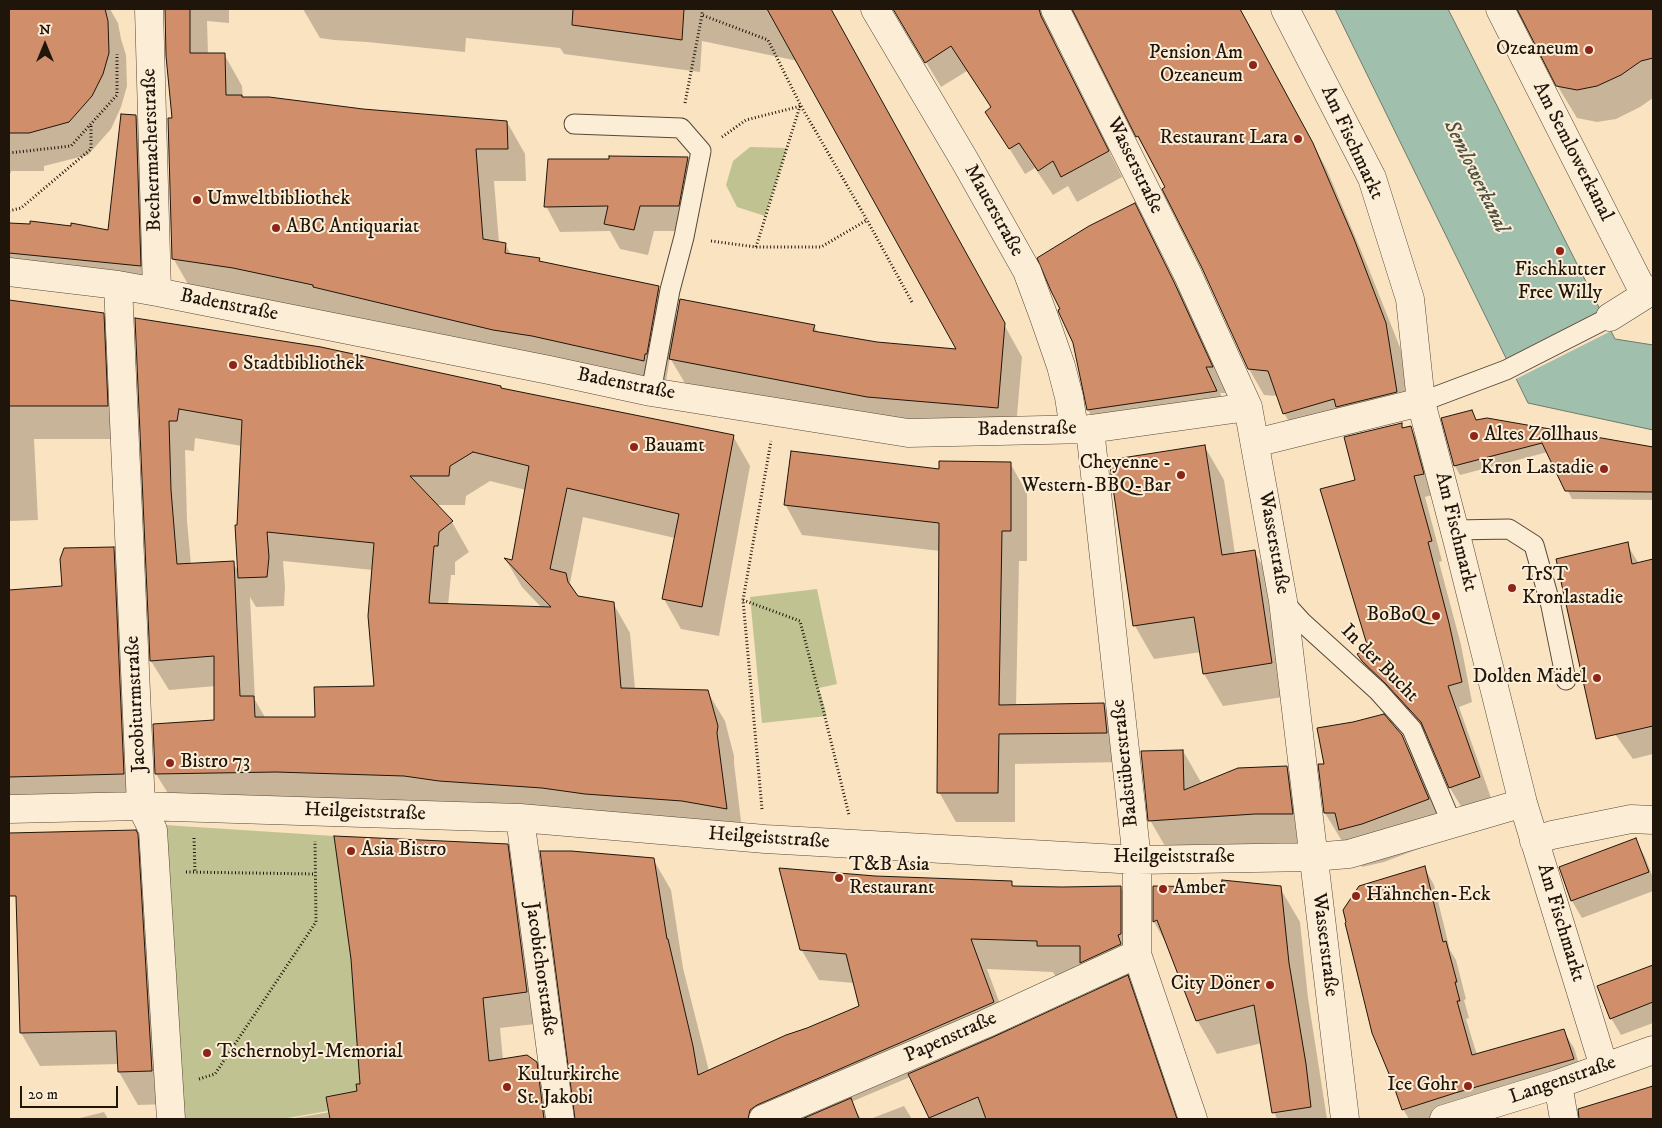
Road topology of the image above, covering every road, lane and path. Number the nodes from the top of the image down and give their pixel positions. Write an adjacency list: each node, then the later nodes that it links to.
1 (149, 9): 21 (street, Bechermacherstraße)
2 (702, 9): 7 (path)
3 (875, 9): 29 (street, Mauerstraße)
4 (1056, 9): 27 (street, Wasserstraße)
5 (1285, 9): 26 (street, Am Fischmarkt)
6 (1500, 9): 22 (street, Am Semlowerkanal)
7 (702, 15): 9 (path); 12 (path)
8 (117, 47): 10 (path)
9 (800, 106): 13 (path); 16 (path); 18 (path)
10 (91, 124): 14 (path); 15 (path)
11 (574, 124): 12 (lane)
12 (681, 128): 13 (lane)
13 (701, 152): 17 (lane)
14 (9, 153)
15 (9, 211)
16 (867, 220): 18 (path); 23 (path)
17 (684, 237): 18 (path); 25 (lane)
18 (756, 247)
19 (9, 272): 20 (street, Badenstraße)
20 (118, 285): 21 (street, Badenstraße); 36 (street, Jacobiturmstraße)
21 (157, 292): 25 (street, Badenstraße)
22 (1649, 292): 24 (street)
23 (913, 304)
24 (1610, 317): 26 (lane)
25 (651, 392): 28 (street, Badenstraße)
26 (1421, 402): 30 (street); 31 (street, Am Fischmarkt)
27 (1248, 407): 29 (street, Badenstraße); 30 (street, Wasserstraße)
28 (778, 412): 29 (street, Badenstraße); 32 (path)
29 (1082, 429): 46 (street, Badstüberstraße)
30 (1255, 443): 33 (street, Wasserstraße)
31 (1455, 530): 34 (lane); 35 (street, Am Fischmarkt)
32 (743, 600): 42 (path); 44 (path)
33 (1282, 601): 41 (lane, In der Bucht); 45 (street, Wasserstraße)
34 (1566, 680)
35 (1523, 803): 41 (street, Heilgeiststraße); 43 (street, Am Fischmarkt)
36 (141, 806): 37 (street, Heilgeiststraße); 38 (street, Heilgeiststraße); 48 (street, Jacobiturmstraße)
37 (9, 809)
38 (316, 811): 39 (street, Heilgeiststraße); 47 (path)
39 (520, 818): 42 (street, Heilgeiststraße); 55 (street, Jacobichorstraße)
40 (1653, 820): 43 (street)
41 (1452, 824): 45 (street, Heilgeiststraße)
42 (765, 840): 44 (street, Heilgeiststraße)
43 (1534, 841): 51 (street, Am Fischmarkt)
44 (855, 844): 46 (street, Heilgeiststraße)
45 (1313, 857): 46 (street, Heilgeiststraße); 58 (street, Wasserstraße)
46 (1137, 860): 49 (street, Badstüberstraße)
47 (315, 874): 48 (path); 53 (path)
48 (156, 880): 53 (street, Jacobiturmstraße)
49 (1137, 954): 56 (street, Papenstraße); 57 (street, Badstüberstraße)
50 (1653, 1050): 51 (street, Langenstraße)
51 (1604, 1067): 52 (street, Langenstraße)
52 (1558, 1084): 59 (street, Langenstraße); 60 (street)
53 (169, 1089): 54 (street, Jacobiturmstraße)
54 (171, 1119)
55 (560, 1119)
56 (763, 1119)
57 (1194, 1119)
58 (1345, 1119)
59 (1444, 1119)
60 (1564, 1119)

